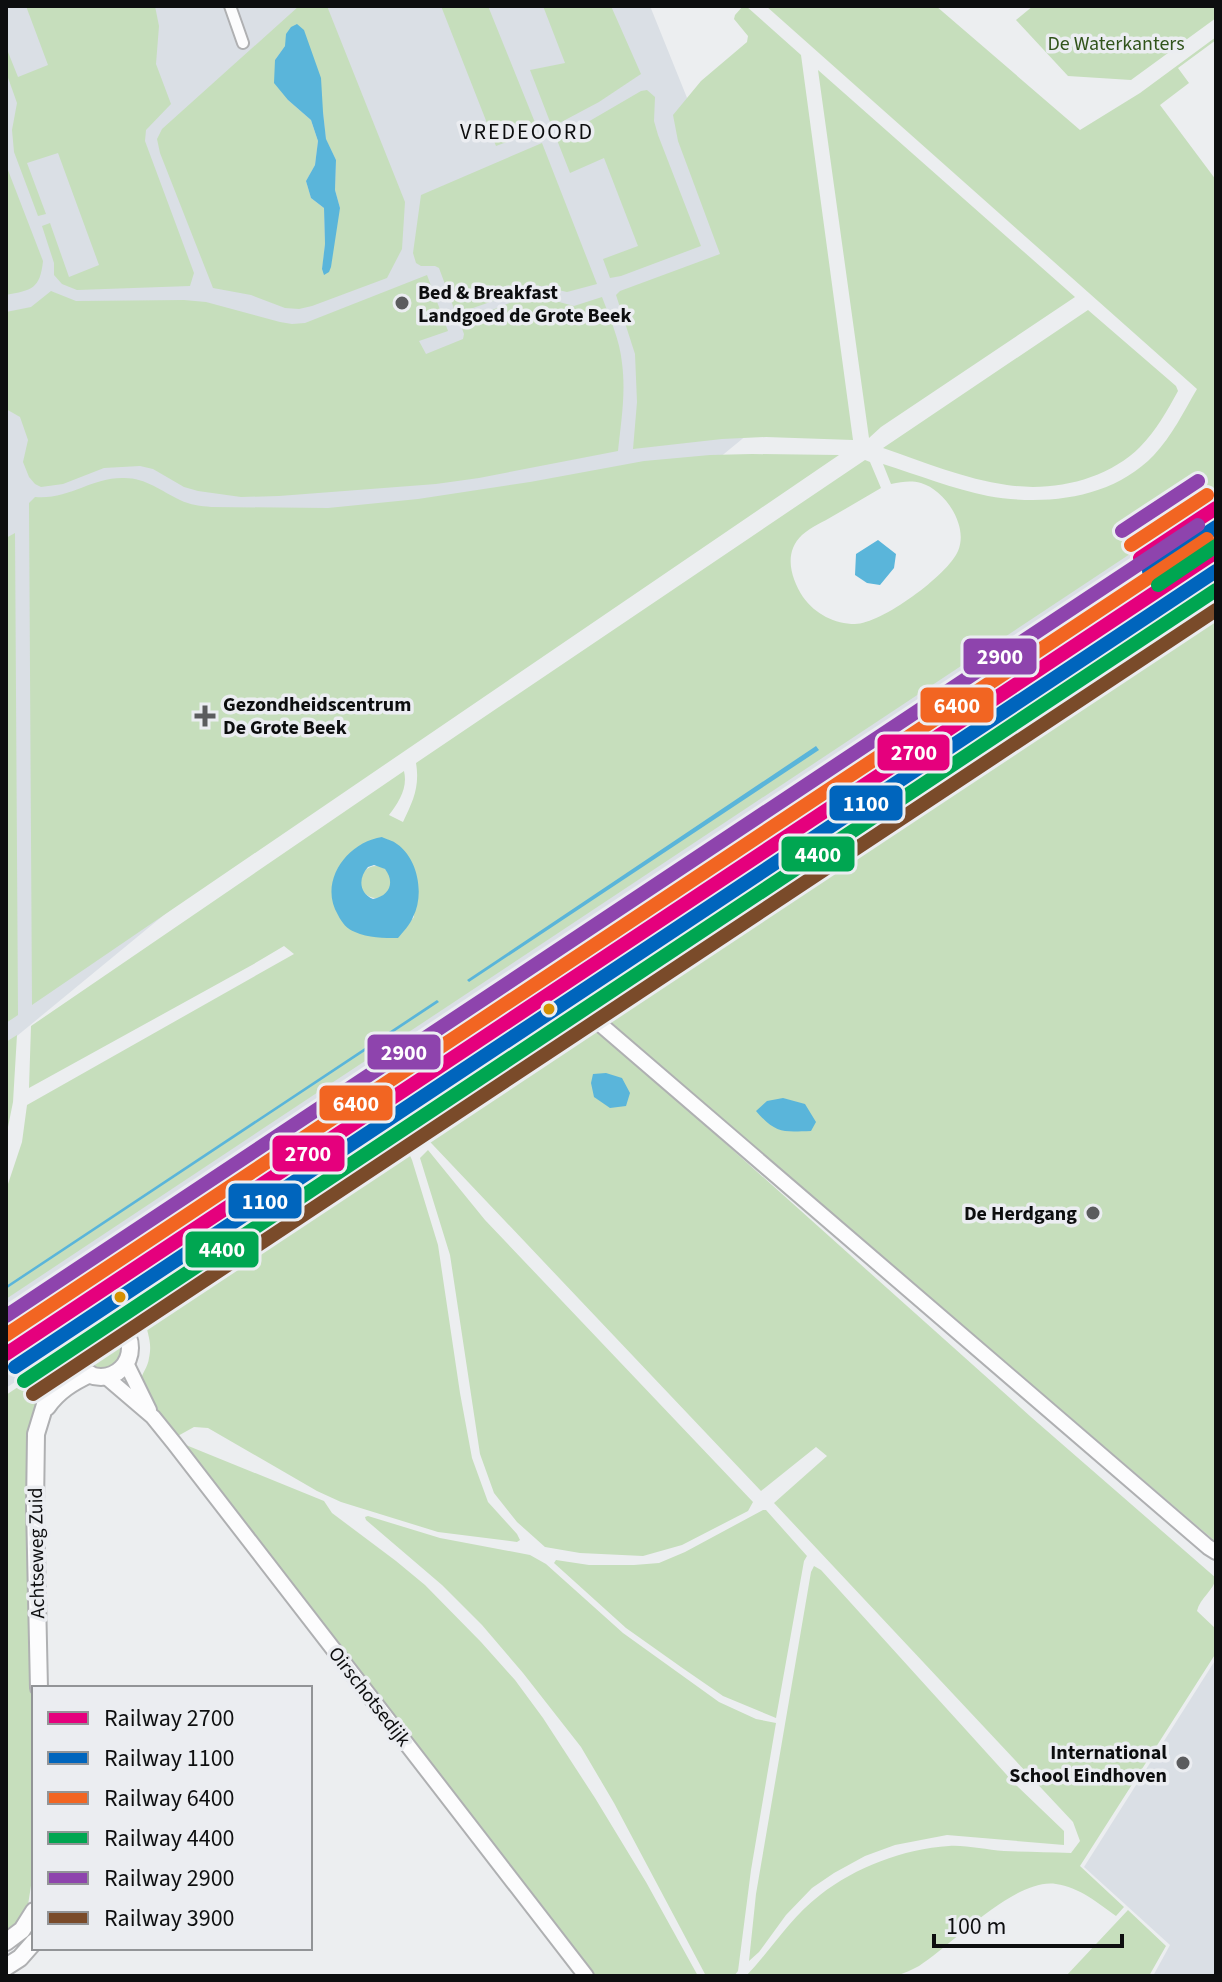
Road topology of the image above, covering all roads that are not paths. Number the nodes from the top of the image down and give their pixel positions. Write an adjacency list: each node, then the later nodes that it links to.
1 (230, 6): 2 (street)
2 (243, 43)
3 (1216, 584): 4 (street)
4 (580, 1000): 5 (street); 13 (street)
5 (148, 1284): 6 (street); 7 (street)
6 (101, 1319): 7 (street); 8 (street)
7 (127, 1335): 9 (street)
8 (73, 1354): 10 (street); 12 (street, Achtseweg Zuid)
9 (126, 1363): 10 (street); 11 (street, Oirschotsedijk)
10 (98, 1375): 11 (street, Oirschotsedijk); 12 (street)
11 (153, 1417): 19 (street, Oirschotsedijk)
12 (40, 1418): 14 (street, Achtseweg Zuid)
13 (1216, 1552)
14 (39, 1686)
15 (32, 1914): 16 (street)
16 (6, 1942)
17 (32, 1944): 18 (street)
18 (6, 1967)
19 (586, 1976)

